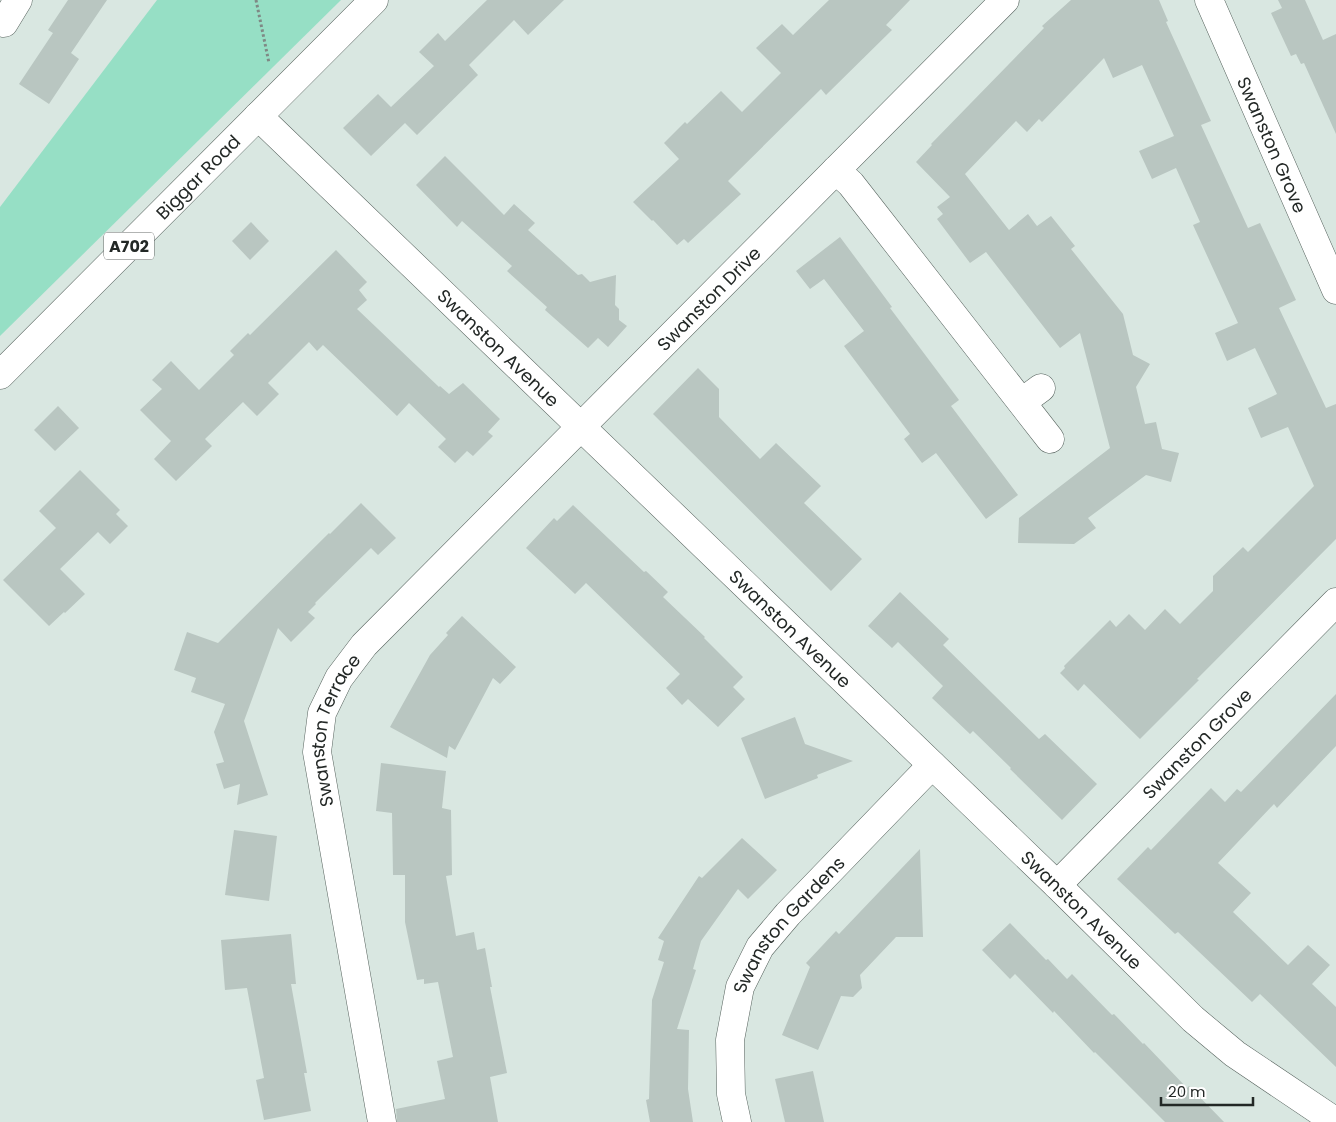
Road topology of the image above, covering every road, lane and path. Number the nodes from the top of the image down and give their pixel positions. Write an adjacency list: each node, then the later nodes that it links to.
1 (18, 0): 6 (street)
2 (256, 0): 7 (path)
3 (374, 0): 7 (street, Biggar Road / A702)
4 (1005, 0): 8 (street, Swanston Drive)
5 (1209, 0): 9 (street, Swanston Grove)
6 (4, 23)
7 (267, 107): 10 (street, Biggar Road / A702); 11 (street, Swanston Avenue)
8 (836, 170): 11 (street, Swanston Drive); 12 (street)
9 (1336, 290)
10 (0, 375)
11 (582, 427): 14 (street, Swanston Avenue); 16 (street, Swanston Terrace)
12 (1050, 439)
13 (1336, 602): 15 (street, Swanston Grove)
14 (932, 766): 15 (street, Swanston Avenue); 17 (street, Swanston Gardens)
15 (1057, 885): 18 (street, Swanston Avenue)
16 (382, 1122)
17 (737, 1122)
18 (1336, 1122)

